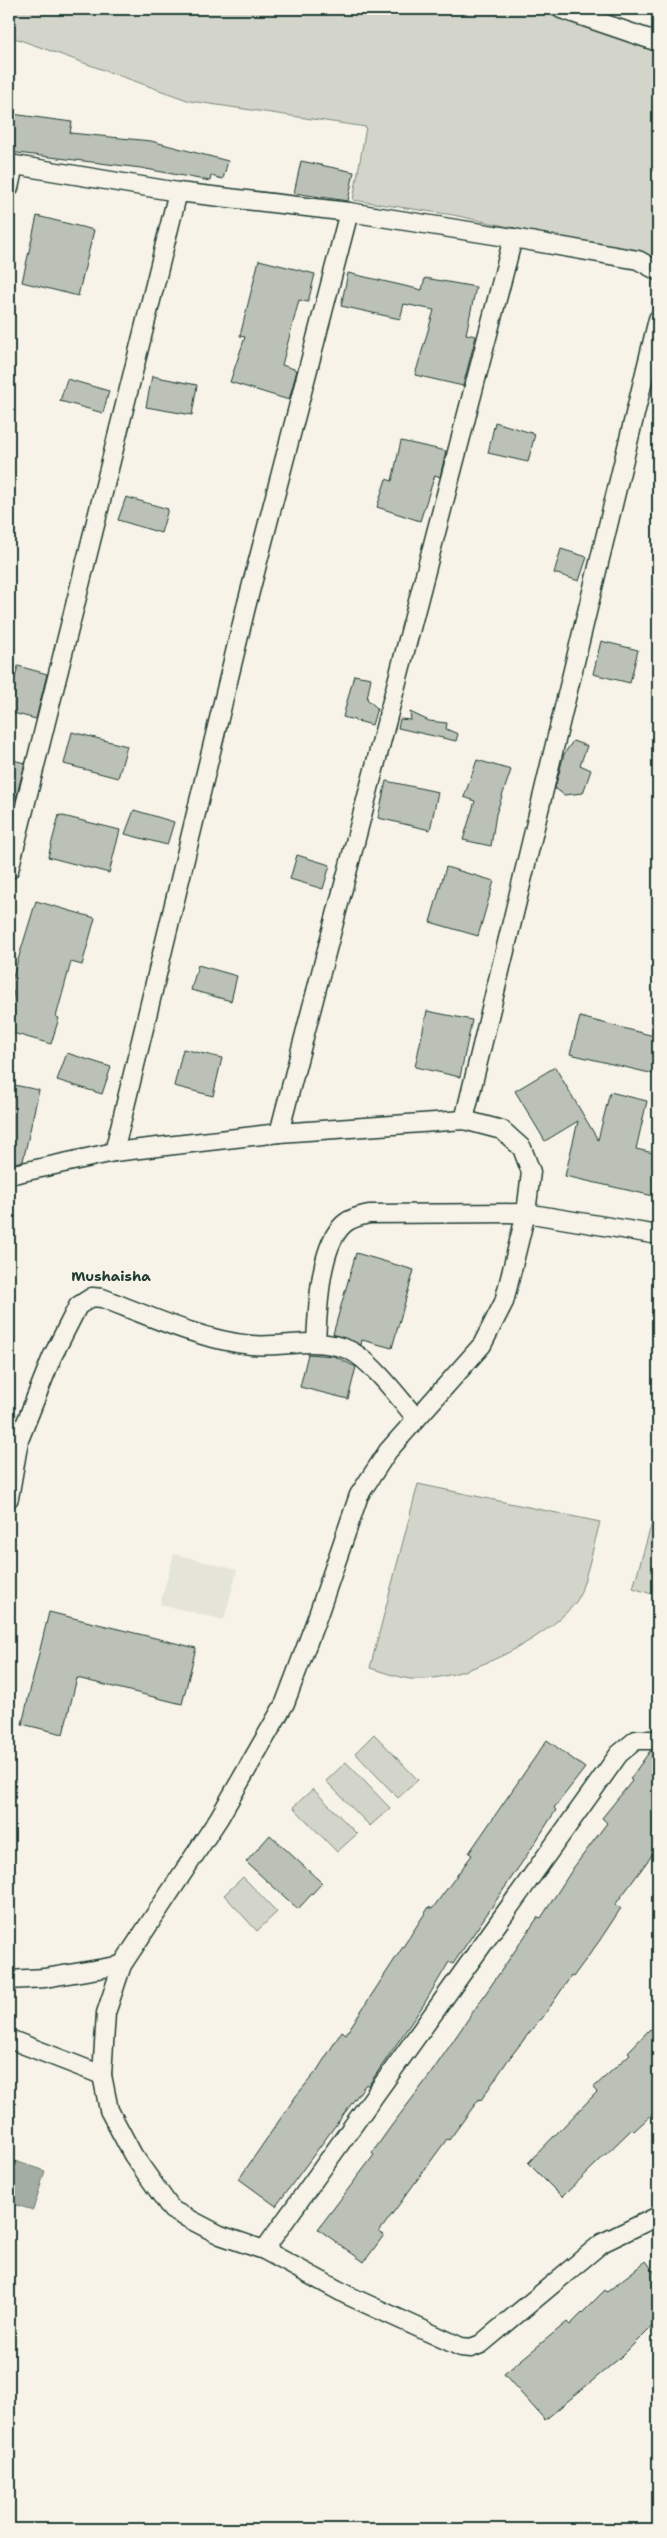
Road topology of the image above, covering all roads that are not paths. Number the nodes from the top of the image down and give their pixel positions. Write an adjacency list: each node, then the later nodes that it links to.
1 (561, 9): 2 (street)
2 (658, 42)
3 (12, 165): 4 (street); 5 (street)
4 (9, 188)
5 (178, 192): 6 (street); 10 (street)
6 (349, 212): 7 (street); 13 (street)
7 (513, 238): 8 (street); 12 (street)
8 (658, 271)
9 (658, 319): 11 (street)
10 (9, 870)
11 (464, 1120): 12 (street); 15 (street)
12 (279, 1133): 13 (street)
13 (114, 1152): 14 (street)
14 (9, 1175)
15 (526, 1213): 16 (street); 17 (street); 18 (street)
16 (658, 1235)
17 (316, 1341): 18 (street); 19 (street)
18 (416, 1418): 22 (street)
19 (14, 1439): 20 (street)
20 (9, 1498)
21 (658, 1740): 27 (street)
22 (122, 1964): 23 (street); 25 (street)
23 (9, 1980)
24 (9, 2039): 25 (street)
25 (102, 2075): 27 (street)
26 (658, 2216): 27 (street)
27 (264, 2250)

